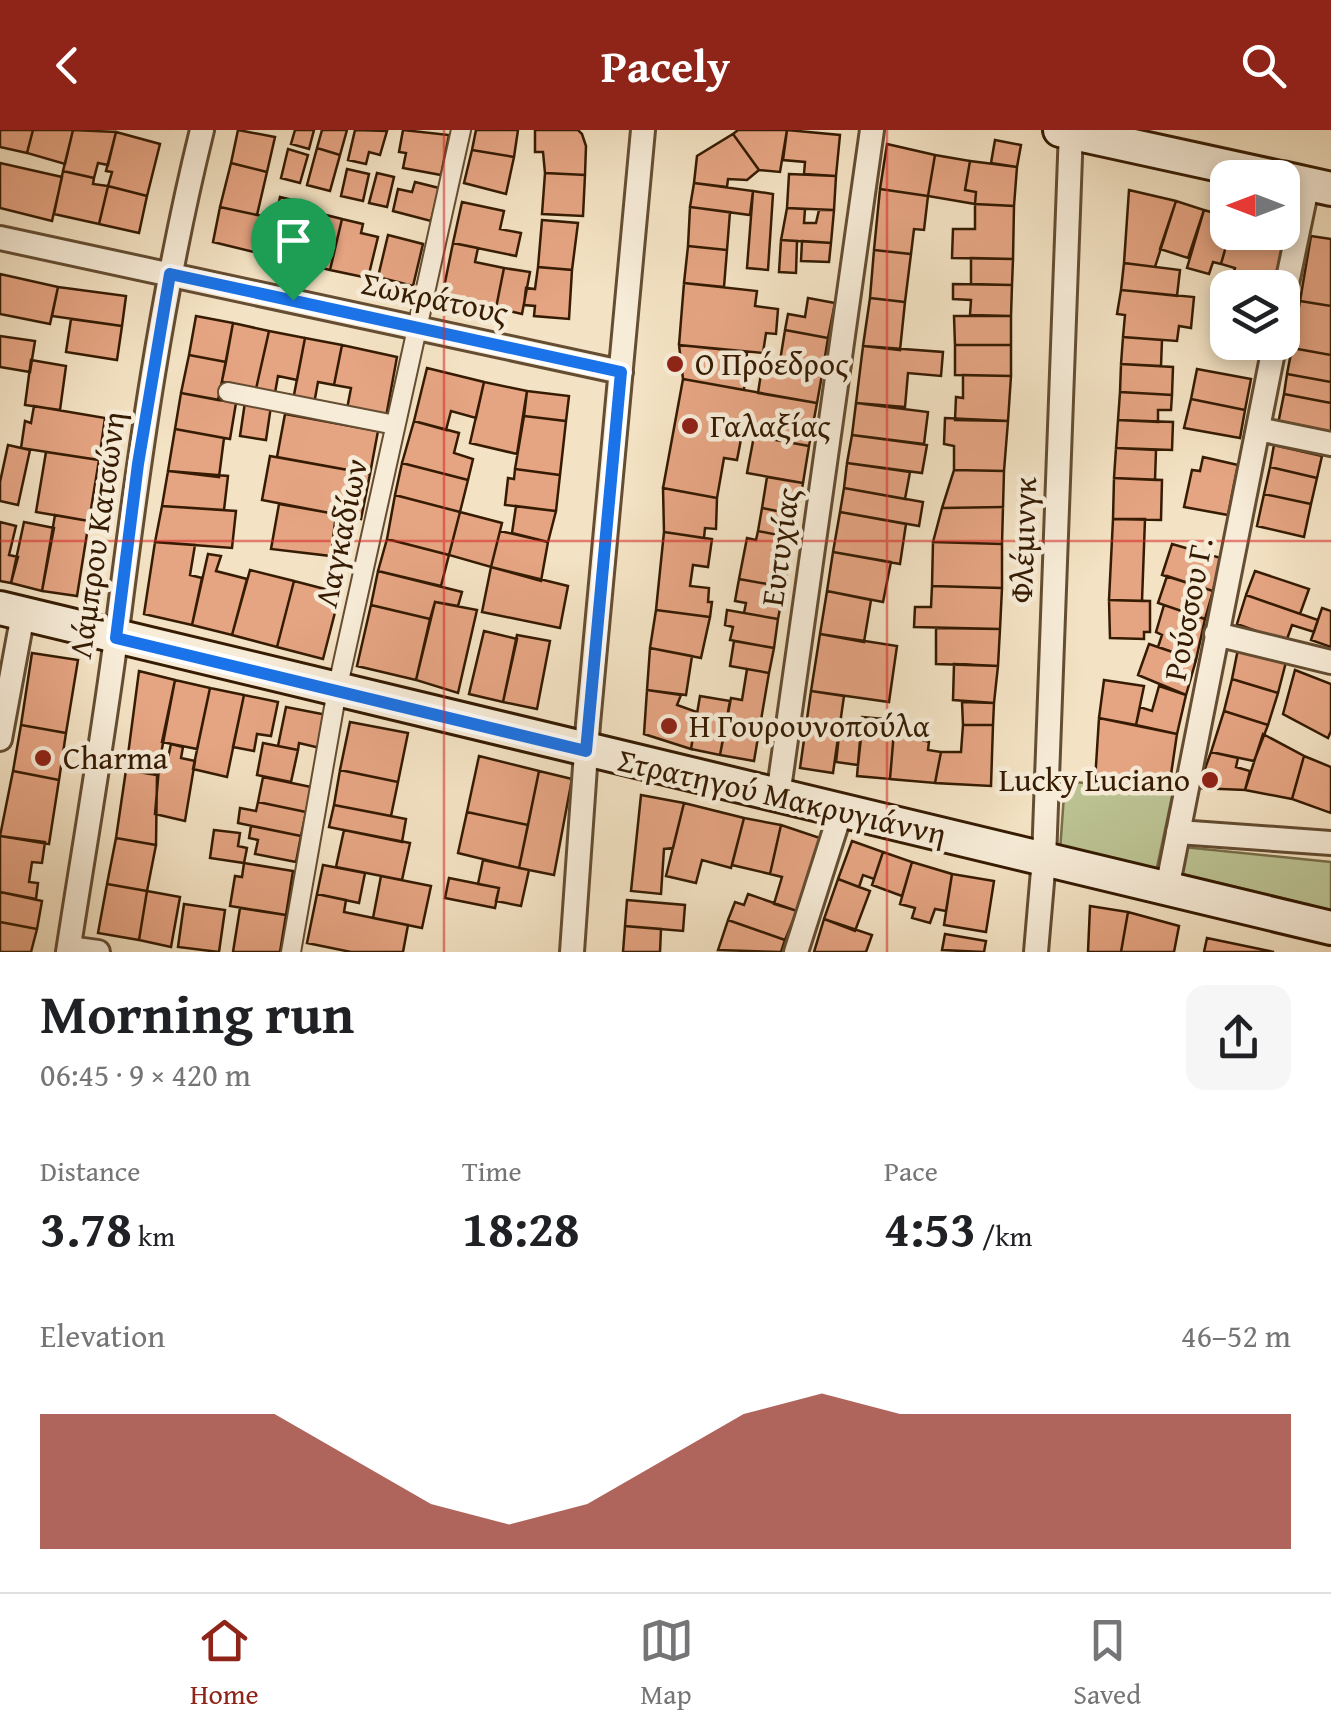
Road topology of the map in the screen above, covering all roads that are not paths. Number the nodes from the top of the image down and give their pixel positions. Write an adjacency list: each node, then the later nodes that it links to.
1 (643, 130): 11 (street)
2 (872, 130): 23 (street, Ευτυχίας)
3 (199, 131): 8 (street, Λάμπρου Κατσώνη)
4 (457, 131): 9 (street, Λαγκαδίων)
5 (1067, 131): 6 (main road); 27 (street, Φλέμινγκ)
6 (1210, 162)
7 (0, 238): 8 (street, Σωκράτους)
8 (170, 274): 9 (street, Σωκράτους); 18 (street, Λάμπρου Κατσώνη)
9 (416, 327): 11 (street, Σωκράτους); 13 (street, Λαγκαδίων)
10 (1271, 360): 14 (street, Ρούσσου Γ.)
11 (621, 372): 22 (street)
12 (228, 392): 13 (street)
13 (395, 425): 20 (street, Λαγκαδίων)
14 (1258, 429): 15 (street); 17 (street, Ρούσσου Γ.)
15 (1331, 444)
16 (12, 611): 18 (main road, Στρατηγού Μακρυγιάννη); 21 (street)
17 (1216, 634): 19 (street); 25 (street, Ρούσσου Γ.)
18 (116, 638): 20 (main road, Στρατηγού Μακρυγιάννη); 30 (street, Λάμπρου Κατσώνη)
19 (1331, 662)
20 (337, 690): 22 (main road, Στρατηγού Μακρυγιάννη); 32 (street, Λαγκαδίων)
21 (0, 739)
22 (586, 751): 23 (main road, Στρατηγού Μακρυγιάννη); 33 (street)
23 (778, 796): 24 (main road, Στρατηγού Μακρυγιάννη)
24 (841, 811): 27 (main road, Στρατηγού Μακρυγιάννη); 34 (street)
25 (1178, 832): 26 (street); 28 (street, Ρούσσου Γ.)
26 (1331, 843)
27 (1044, 860): 28 (main road, Στρατηγού Μακρυγιάννη); 35 (street, Φλέμινγκ)
28 (1167, 889): 29 (main road, Στρατηγού Μακρυγιάννη)
29 (1331, 928)
30 (68, 950): 31 (street)
31 (98, 952)
32 (291, 952)
33 (572, 952)
34 (796, 952)
35 (1036, 952)

